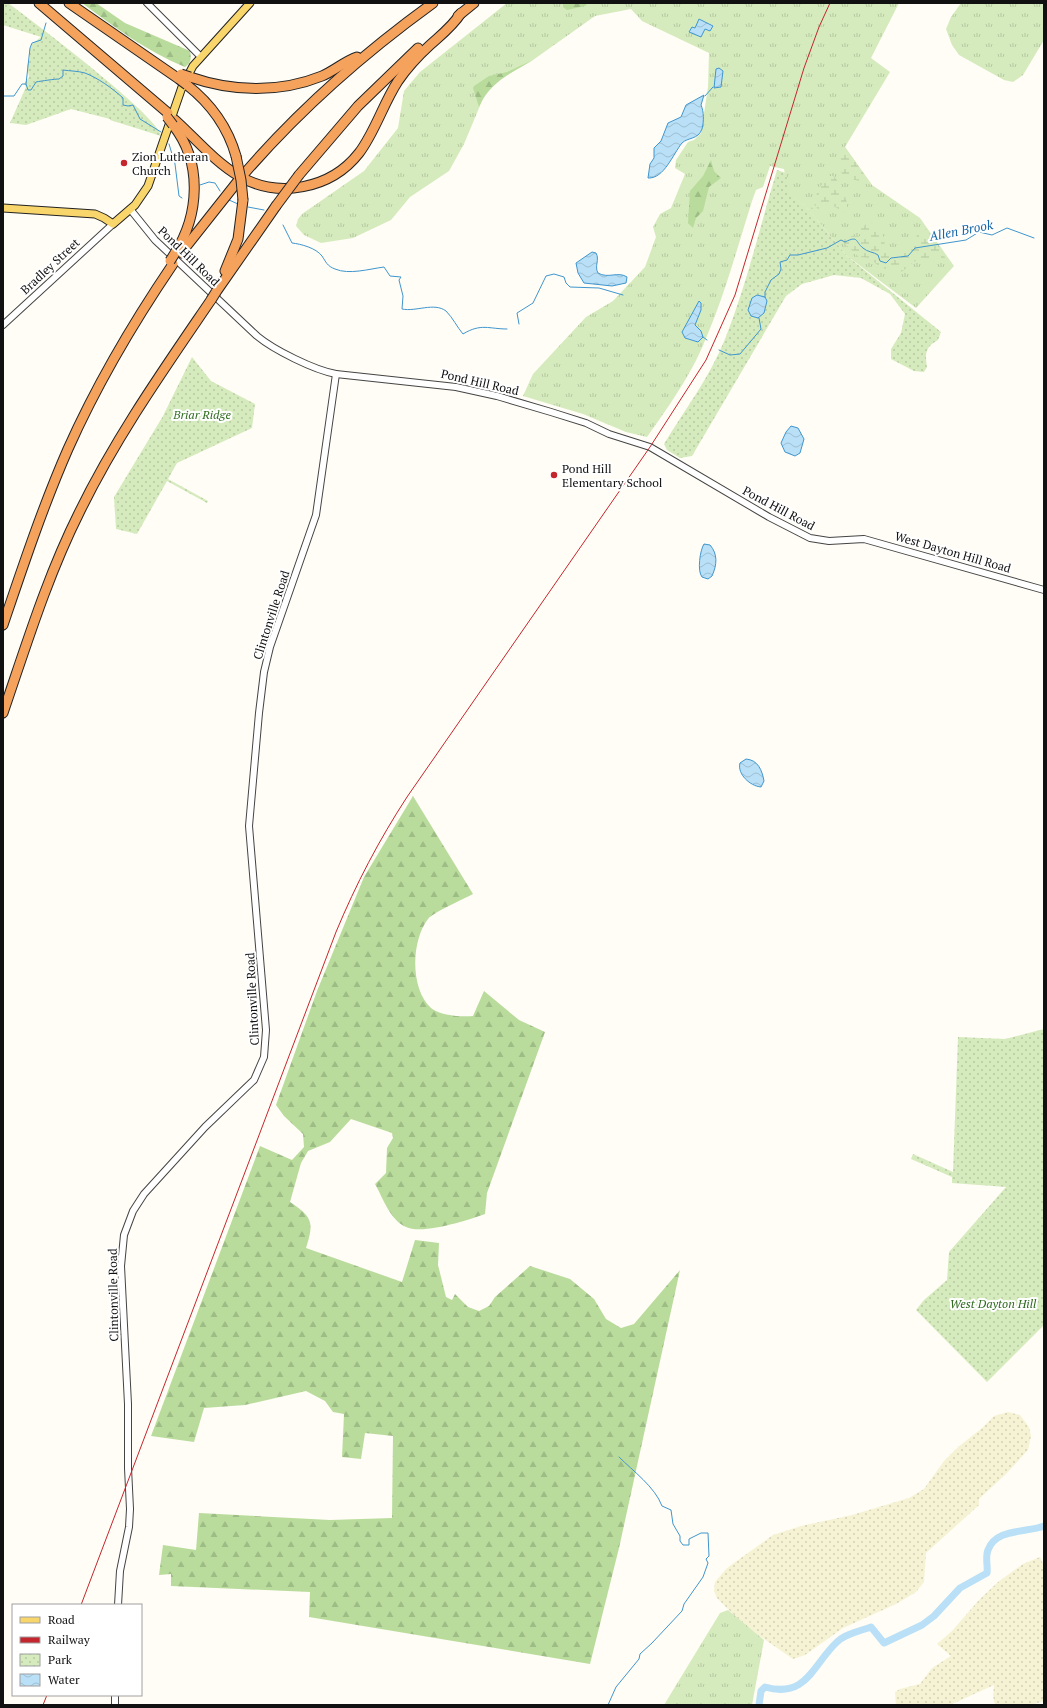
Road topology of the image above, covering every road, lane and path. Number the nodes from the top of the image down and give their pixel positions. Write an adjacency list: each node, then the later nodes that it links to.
1 (39, 3): 11 (highway)
2 (69, 3): 10 (highway)
3 (147, 3): 9 (street)
4 (250, 3): 9 (main road)
5 (433, 3): 8 (highway)
6 (474, 3): 7 (highway)
7 (461, 13): 11 (highway); 16 (highway, bridge)
8 (364, 55): 10 (highway); 15 (highway)
9 (200, 56): 13 (main road)
10 (184, 79): 16 (highway, bridge)
11 (169, 117): 15 (highway)
12 (3, 208): 14 (main road)
13 (130, 210): 14 (main road); 18 (street, Pond Hill Road)
14 (113, 224): 17 (street, Bradley Street)
15 (174, 259): 21 (highway)
16 (215, 294): 22 (highway)
17 (3, 325)
18 (336, 374): 19 (street, Pond Hill Road); 23 (street, Clintonville Road)
19 (855, 538): 20 (street, West Dayton Hill Road)
20 (1044, 590)
21 (3, 625)
22 (3, 713)
23 (118, 1604)

